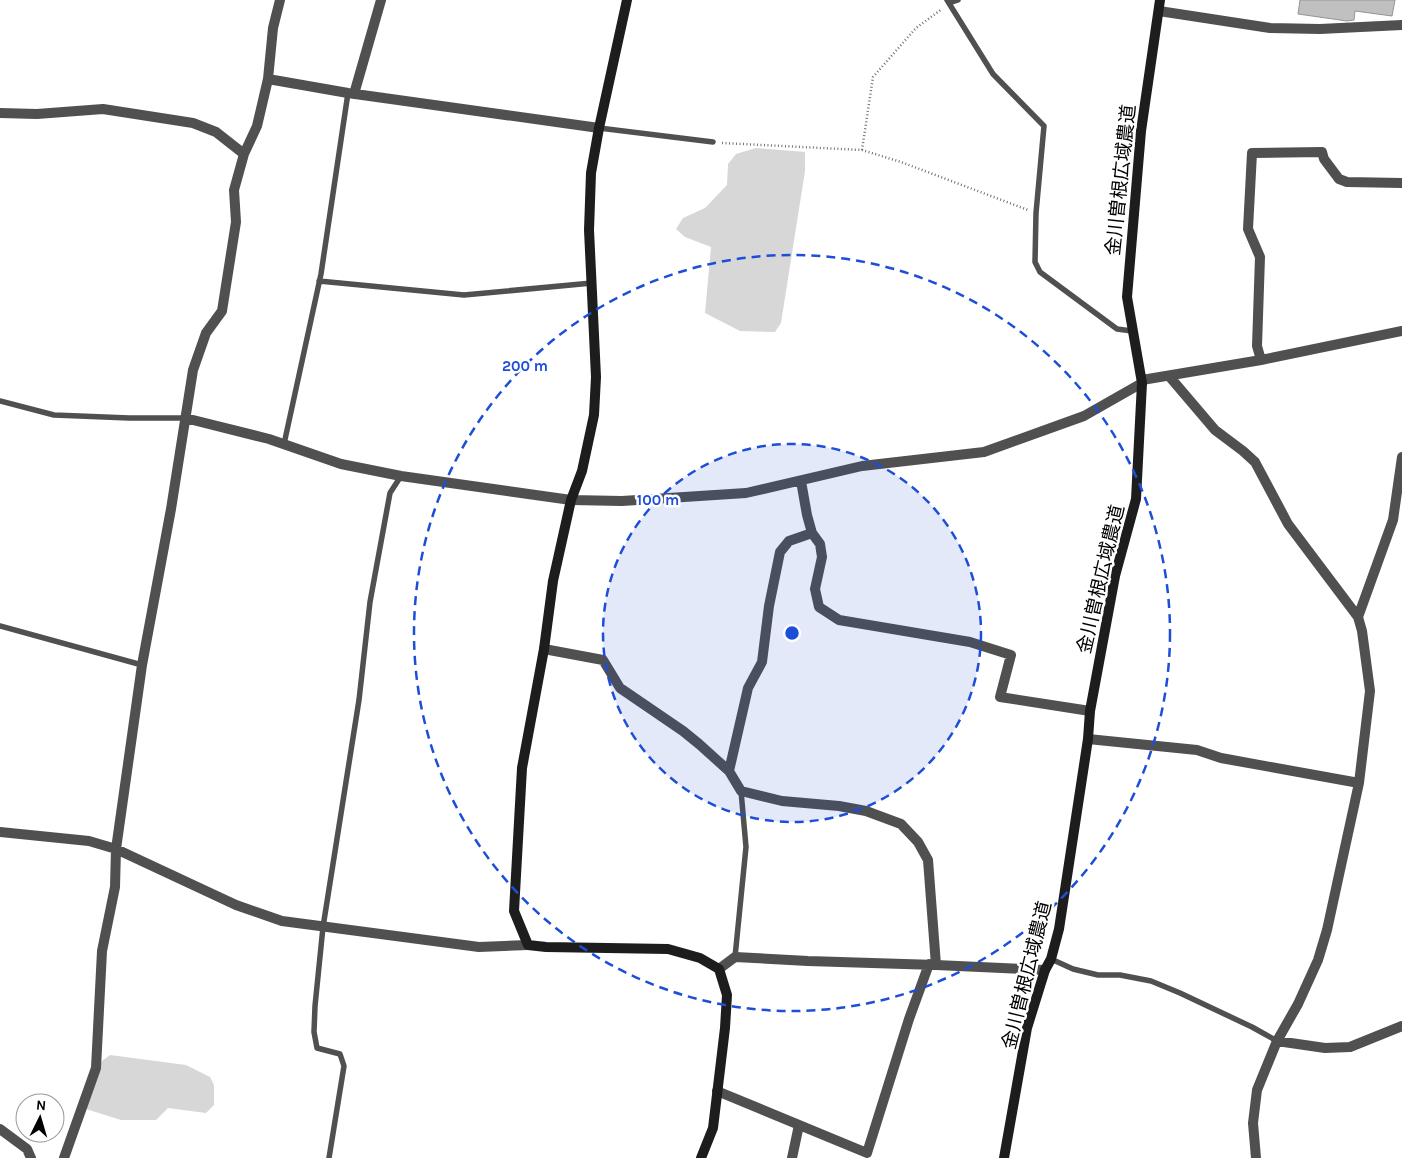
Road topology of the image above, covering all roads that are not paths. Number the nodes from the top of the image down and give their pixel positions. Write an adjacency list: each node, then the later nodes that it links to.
1 (280, 0): 9 (street)
2 (381, 0): 10 (street)
3 (627, 0): 12 (street)
4 (958, 0): 6 (lane)
5 (1160, 0): 7 (street, 金川曽根広域農道)
6 (948, 2): 18 (lane)
7 (1158, 11): 8 (street); 18 (street, 金川曽根広域農道)
8 (1402, 25)
9 (268, 79): 10 (street); 14 (street)
10 (351, 94): 12 (street); 16 (lane)
11 (0, 113): 14 (street)
12 (598, 128): 13 (lane); 17 (street)
13 (713, 142)
14 (244, 154): 24 (street)
15 (1402, 183): 20 (street)
16 (320, 281): 17 (lane); 25 (lane)
17 (592, 282): 29 (street)
18 (1132, 331): 22 (street, 金川曽根広域農道)
19 (1402, 331): 20 (street)
20 (1262, 360): 21 (street)
21 (1169, 376): 22 (street); 31 (street)
22 (1142, 381): 28 (street); 35 (street, 金川曽根広域農道)
23 (0, 401): 24 (lane)
24 (185, 418): 25 (street); 34 (street)
25 (284, 444): 27 (street)
26 (1402, 457): 31 (street)
27 (401, 476): 29 (street); 42 (lane)
28 (801, 481): 29 (street); 30 (street)
29 (572, 500): 33 (street)
30 (812, 533): 35 (street); 37 (street)
31 (1358, 617): 38 (street)
32 (0, 626): 34 (lane)
33 (544, 649): 37 (street); 43 (street)
34 (142, 665): 41 (street)
35 (1090, 711): 36 (street, 金川曽根広域農道)
36 (1088, 739): 38 (street); 45 (street, 金川曽根広域農道)
37 (729, 771): 39 (street)
38 (1359, 783): 50 (street)
39 (741, 791): 44 (lane); 46 (street)
40 (0, 832): 41 (street)
41 (116, 849): 42 (street); 56 (street)
42 (323, 927): 43 (street); 57 (lane)
43 (528, 945): 47 (street)
44 (735, 957): 46 (street); 47 (street)
45 (1051, 959): 48 (street, 金川曽根広域農道); 50 (lane)
46 (932, 964): 48 (street); 54 (street)
47 (719, 969): 51 (street)
48 (1045, 970): 60 (street, 金川曽根広域農道)
49 (1402, 1026): 50 (street)
50 (1278, 1041): 61 (street)
51 (717, 1091): 52 (street); 58 (street)
52 (799, 1125): 54 (street); 59 (street)
53 (0, 1129): 55 (street)
54 (866, 1156)
55 (31, 1158)
56 (64, 1158)
57 (329, 1158)
58 (701, 1158)
59 (792, 1158)
60 (1004, 1158)
61 (1256, 1158)

